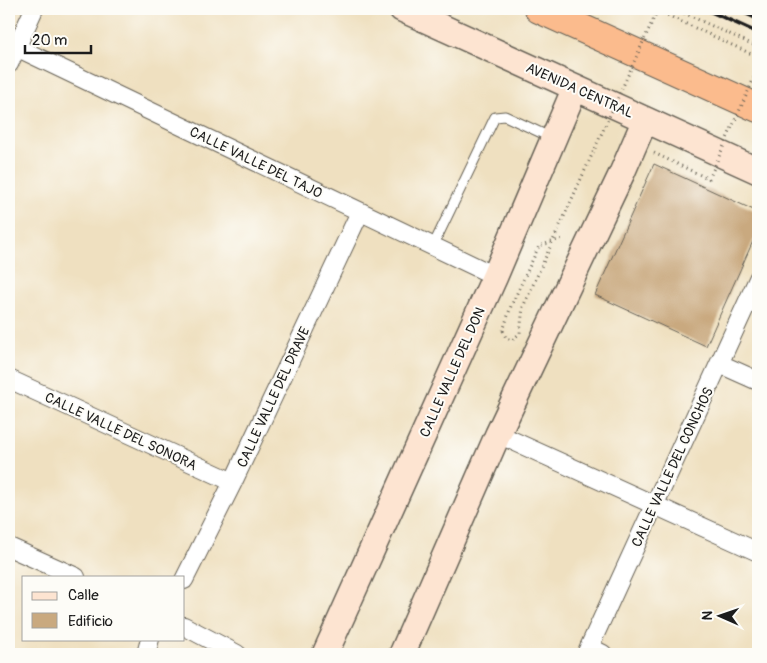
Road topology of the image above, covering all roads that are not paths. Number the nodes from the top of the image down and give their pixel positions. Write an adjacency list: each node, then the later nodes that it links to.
1 (34, 9): 4 (street)
2 (402, 9): 6 (street, AVENIDA CENTRAL)
3 (539, 9): 7 (highway)
4 (16, 47): 5 (street); 11 (street, CALLE VALLE DEL TAJO)
5 (9, 64)
6 (575, 88): 8 (street, AVENIDA CENTRAL); 9 (street, CALLE VALLE DEL DON)
7 (758, 108)
8 (645, 120): 10 (street, AVENIDA CENTRAL); 18 (street)
9 (555, 139): 12 (lane); 13 (street, CALLE VALLE DEL DON)
10 (758, 172)
11 (360, 212): 12 (street, CALLE VALLE DEL TAJO); 19 (street, CALLE VALLE DEL DRAVE)
12 (433, 246): 13 (street, CALLE VALLE DEL TAJO)
13 (495, 276): 30 (street, CALLE VALLE DEL DON)
14 (758, 279): 15 (street, CALLE VALLE DEL CONCHOS)
15 (720, 364): 17 (street); 20 (street, CALLE VALLE DEL CONCHOS)
16 (9, 379): 19 (street, CALLE VALLE DEL SONORA)
17 (758, 381)
18 (498, 434): 20 (street); 31 (street)
19 (233, 482): 24 (street, CALLE VALLE DEL DRAVE)
20 (654, 504): 22 (street); 27 (street, CALLE VALLE DEL CONCHOS)
21 (9, 547): 23 (street)
22 (758, 552)
23 (74, 576)
24 (185, 578)
25 (185, 627): 29 (street)
26 (150, 640): 28 (street)
27 (593, 652)
28 (146, 654)
29 (237, 654)
30 (325, 654)
31 (402, 654)

